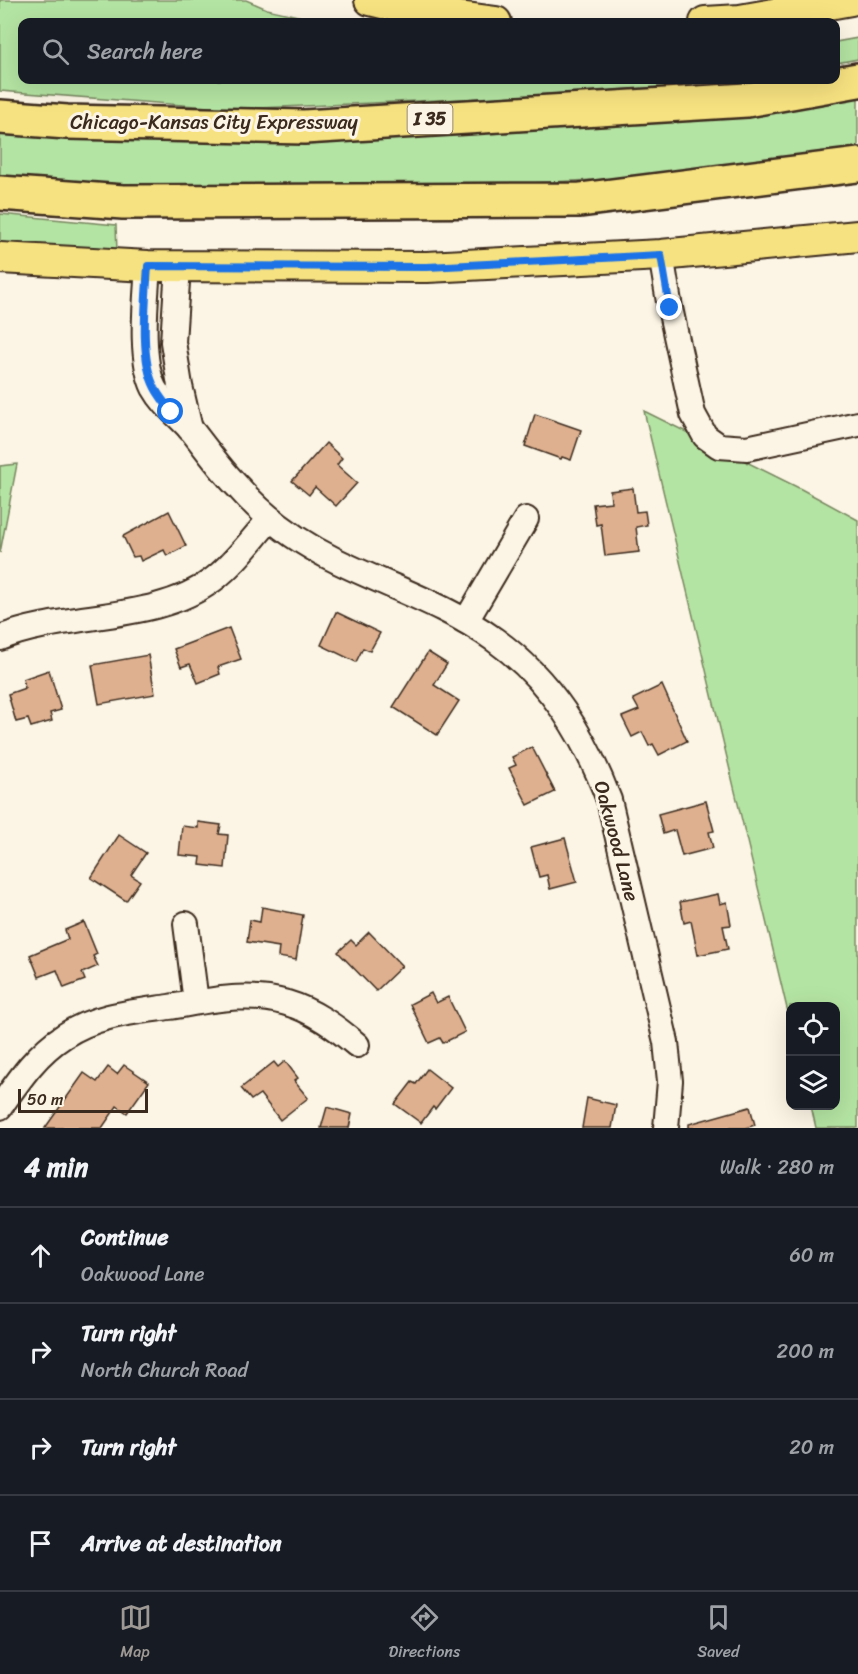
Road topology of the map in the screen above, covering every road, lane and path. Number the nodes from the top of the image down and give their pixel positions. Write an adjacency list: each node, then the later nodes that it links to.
1 (370, 0): 3 (main road)
2 (851, 0): 4 (main road)
3 (467, 18)
4 (751, 18)
5 (858, 80): 6 (highway, Chicago-Kansas City Expressway / I 35)
6 (840, 83)
7 (836, 84): 8 (highway, Chicago-Kansas City Expressway / I 35)
8 (0, 117)
9 (858, 165): 10 (highway)
10 (0, 194)
11 (858, 236): 12 (main road)
12 (661, 255): 15 (main road); 16 (street)
13 (0, 258): 14 (main road)
14 (148, 266): 15 (main road); 17 (street, Oakwood Lane)
15 (178, 267): 17 (street, Oakwood Lane)
16 (858, 424)
17 (190, 429): 18 (street, Oakwood Lane)
18 (270, 519): 20 (street, Oakwood Lane); 21 (street)
19 (525, 519): 20 (street)
20 (466, 621): 26 (street, Oakwood Lane)
21 (0, 638)
22 (186, 924): 23 (street)
23 (196, 1002): 24 (street); 25 (street)
24 (357, 1045)
25 (0, 1107)
26 (666, 1128)

